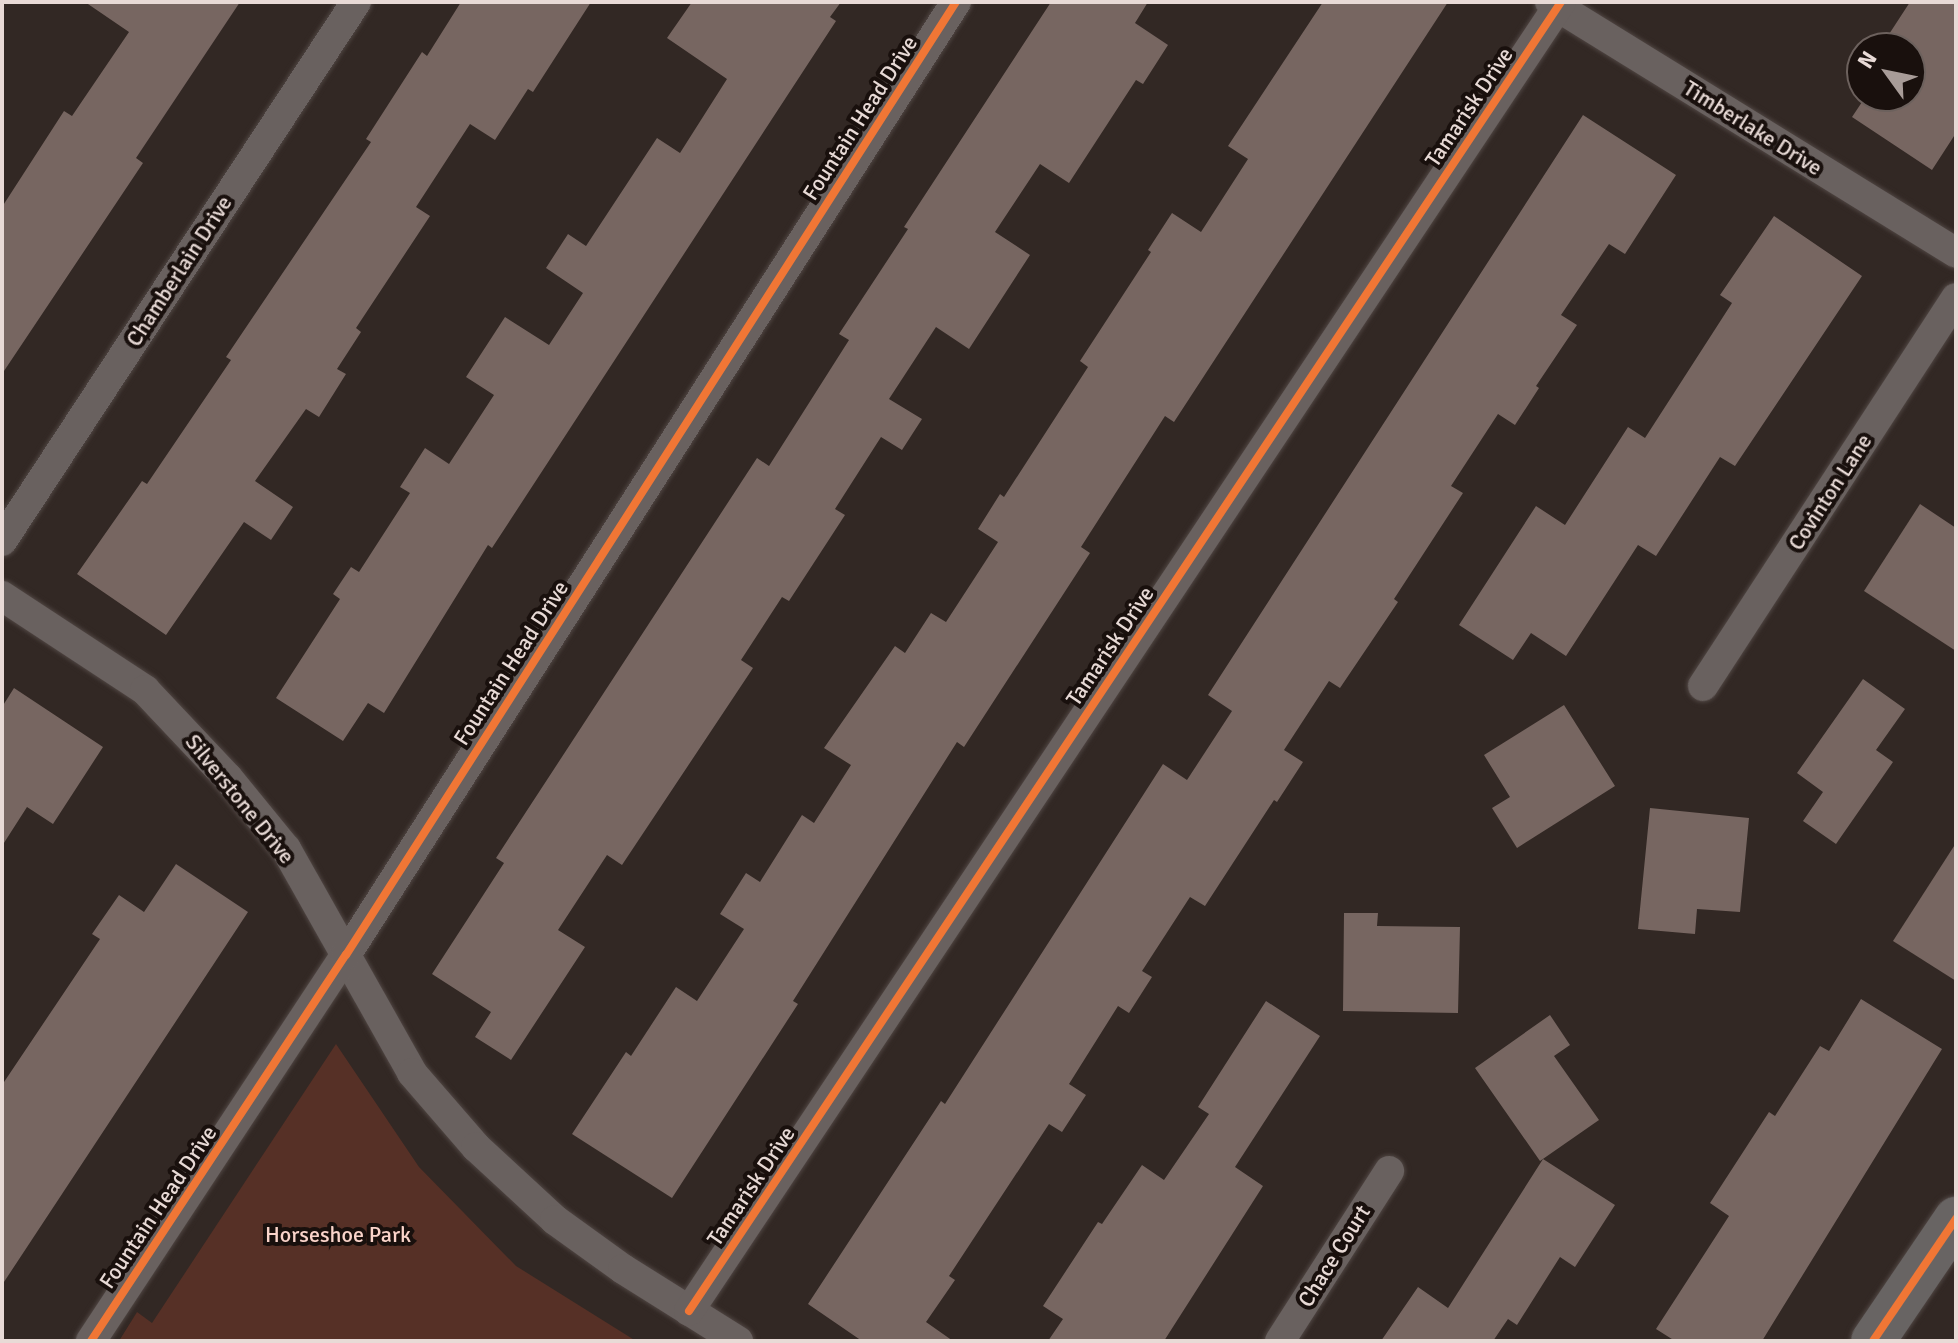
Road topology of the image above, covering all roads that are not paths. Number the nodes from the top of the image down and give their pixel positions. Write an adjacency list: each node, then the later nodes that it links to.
1 (356, 2): 6 (street, Chamberlain Drive)
2 (956, 2): 9 (street, Fountain Head Drive)
3 (1556, 4): 4 (street, Timberlake Drive); 12 (street, Tamarisk Drive)
4 (1956, 253)
5 (1956, 298): 8 (street, Covinton Lane)
6 (2, 541)
7 (2, 596): 9 (street, Silverstone Drive)
8 (1703, 686)
9 (346, 955): 12 (street, Silverstone Drive); 13 (street, Fountain Head Drive)
10 (1389, 1171): 15 (street, Chace Court)
11 (1956, 1219): 16 (street)
12 (689, 1311): 14 (street, Silverstone Drive)
13 (91, 1341)
14 (738, 1341)
15 (1280, 1341)
16 (1873, 1341)

